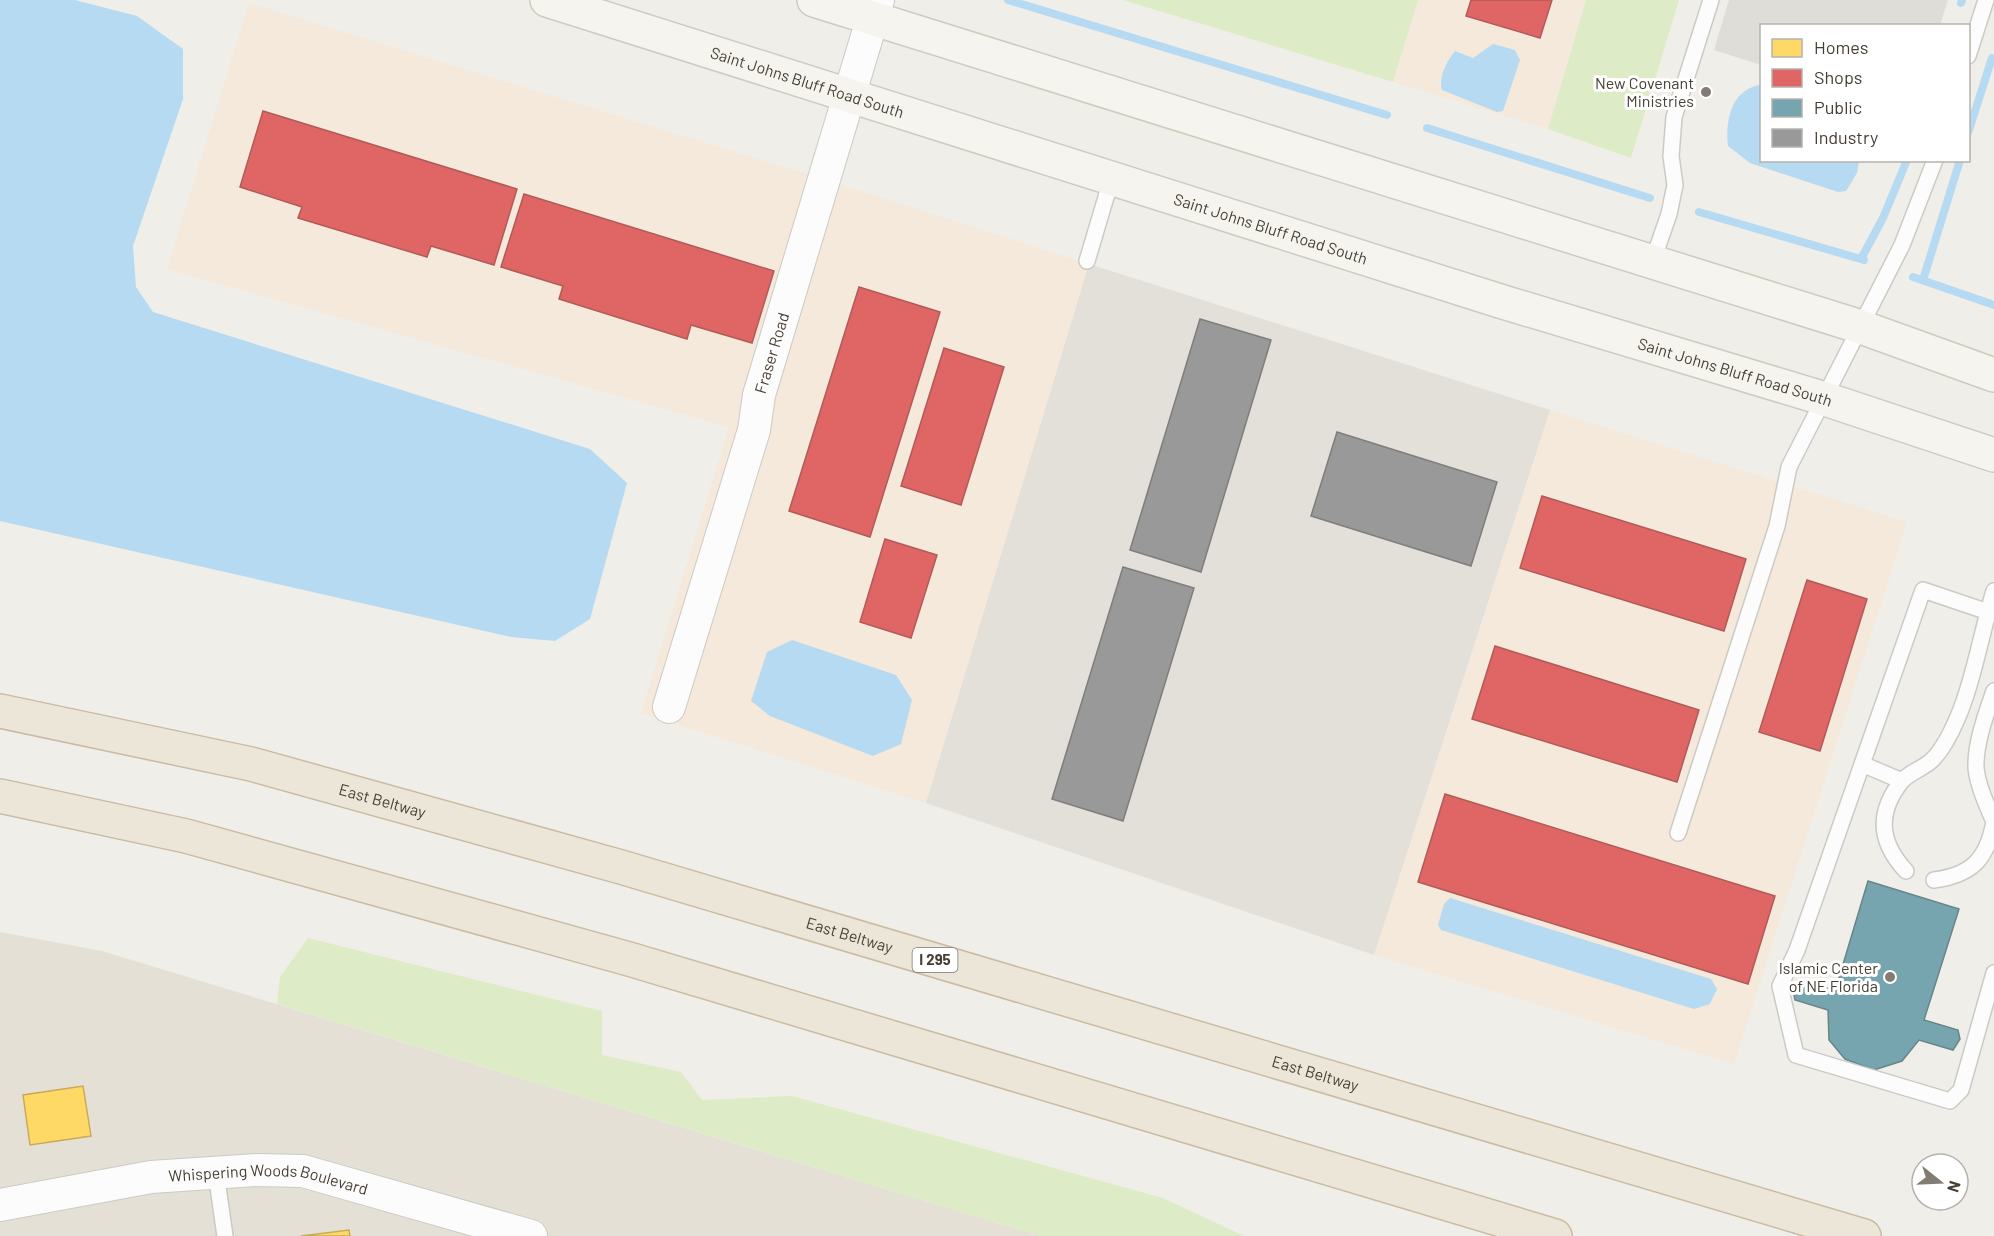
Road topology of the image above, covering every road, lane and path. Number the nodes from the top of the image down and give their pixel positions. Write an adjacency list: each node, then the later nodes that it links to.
1 (546, 0): 7 (main road, Saint Johns Bluff Road South)
2 (814, 0): 5 (main road)
3 (1711, 0): 11 (lane)
4 (1986, 0): 6 (lane)
5 (875, 9): 7 (street, Fraser Road); 11 (main road)
6 (1970, 50)
7 (850, 95): 9 (main road, Saint Johns Bluff Road South); 19 (street, Fraser Road)
8 (1934, 162): 12 (lane)
9 (1112, 177): 10 (lane); 14 (main road, Saint Johns Bluff Road South)
10 (1087, 261)
11 (1652, 264): 12 (main road)
12 (1861, 327): 13 (main road); 14 (lane)
13 (1994, 375)
14 (1822, 398): 15 (main road, Saint Johns Bluff Road South); 25 (lane)
15 (1994, 455)
16 (1994, 591): 17 (lane)
17 (1991, 613): 21 (lane); 22 (lane)
18 (1994, 691): 24 (lane)
19 (669, 707)
20 (0, 711): 34 (highway, East Beltway / I 295)
21 (1862, 764): 22 (lane); 28 (lane)
22 (1902, 781): 26 (lane)
23 (0, 796): 33 (highway)
24 (1994, 822): 27 (lane)
25 (1678, 833)
26 (1906, 871)
27 (1934, 880)
28 (1994, 973)
29 (216, 1173): 30 (street, Whispering Woods Boulevard); 31 (lane); 32 (street, Whispering Woods Boulevard)
30 (0, 1205)
31 (225, 1236)
32 (531, 1236)
33 (1555, 1236)
34 (1864, 1236)

